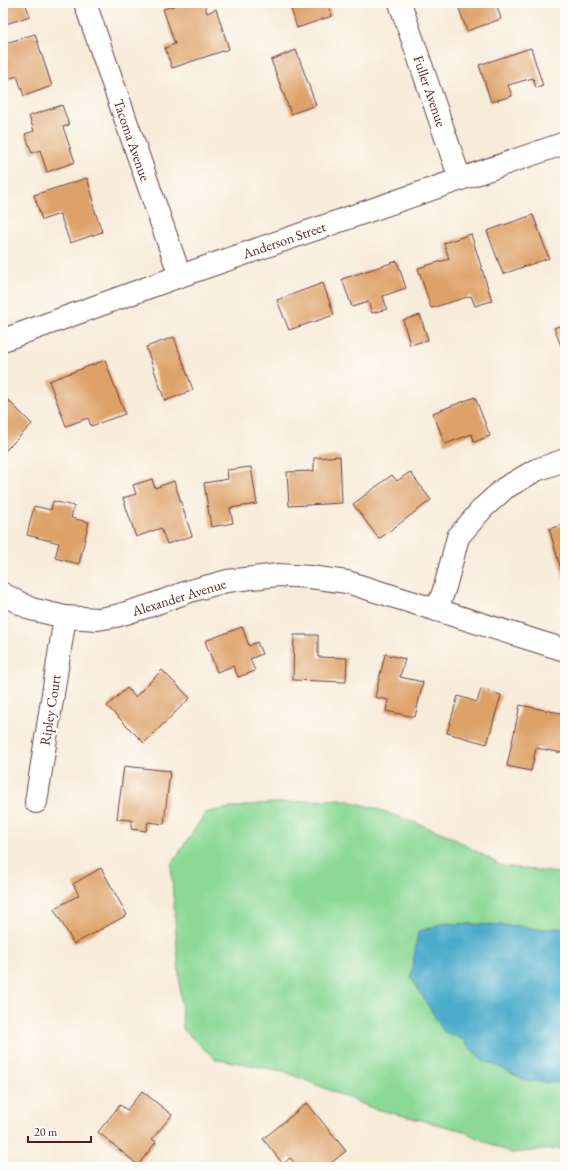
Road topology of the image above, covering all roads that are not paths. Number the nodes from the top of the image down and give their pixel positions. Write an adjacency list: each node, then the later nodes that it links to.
1 (85, 3): 5 (street, Tacoma Avenue)
2 (400, 3): 4 (street, Fuller Avenue)
3 (565, 143): 4 (street, Anderson Street)
4 (460, 180): 5 (street, Anderson Street)
5 (180, 276): 6 (street, Anderson Street)
6 (3, 340)
7 (565, 460): 9 (street)
8 (3, 594): 10 (street, Alexander Avenue)
9 (437, 610): 10 (street, Alexander Avenue); 11 (street, Alexander Avenue)
10 (65, 618): 12 (street, Ripley Court)
11 (565, 650)
12 (36, 802)

